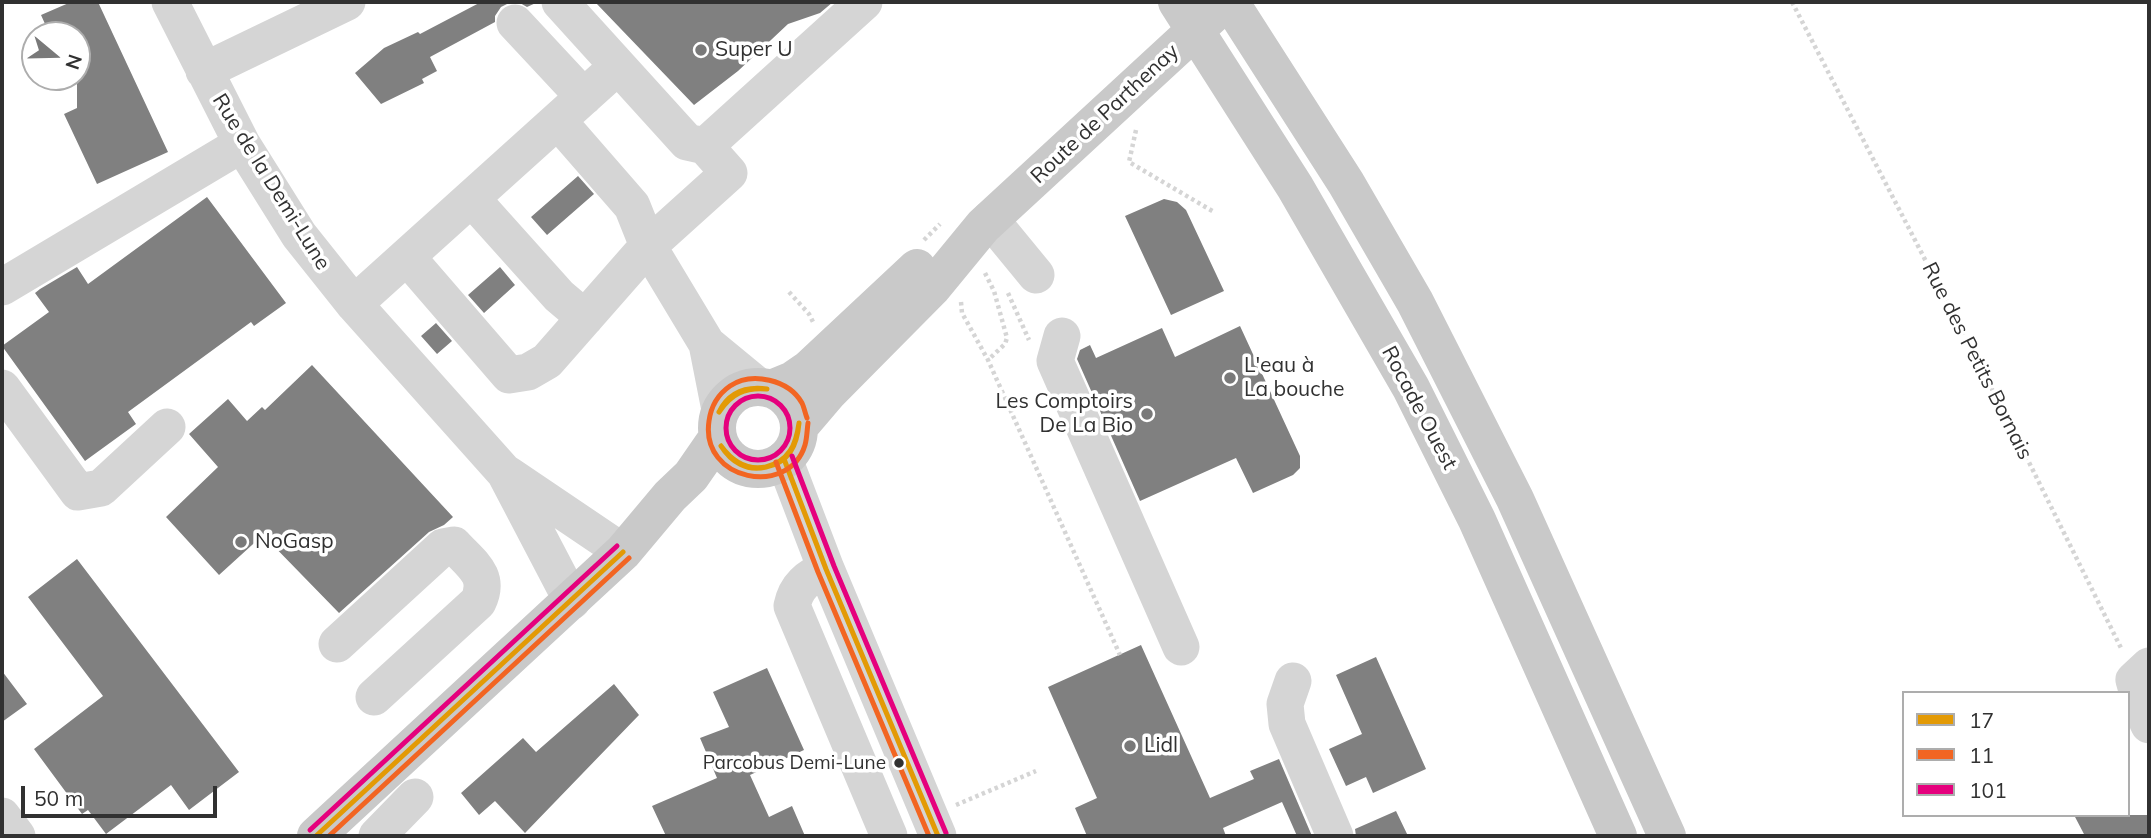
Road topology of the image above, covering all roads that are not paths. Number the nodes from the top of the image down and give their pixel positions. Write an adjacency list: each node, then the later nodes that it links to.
1 (170, 2): 9 (street, Rue de la Demi-Lune)
2 (347, 2): 9 (street)
3 (560, 2): 8 (street)
4 (864, 2): 13 (street)
5 (1228, 2): 6 (main road, Route de Parthenay); 49 (main road)
6 (1186, 16): 15 (main road, Route de Parthenay); 48 (main road, Rocade Ouest)
7 (516, 23): 10 (street)
8 (618, 66): 10 (street); 13 (street)
9 (204, 71): 12 (street, Rue de la Demi-Lune)
10 (584, 97): 11 (street)
11 (558, 121): 14 (street); 16 (street)
12 (242, 144): 19 (street); 20 (street, Rue de la Demi-Lune)
13 (705, 146): 16 (street)
14 (472, 199): 17 (street); 21 (street)
15 (986, 222): 18 (street); 25 (main road, Route de Parthenay); 28 (main road, Route de Parthenay)
16 (648, 246): 21 (street); 23 (street)
17 (407, 257): 20 (street); 21 (street)
18 (1021, 281)
19 (2, 287)
20 (354, 304): 30 (street, Rue de la Demi-Lune)
21 (585, 318)
22 (1060, 343): 35 (street)
23 (707, 344): 25 (street); 26 (street)
24 (2, 388): 27 (street)
25 (764, 388): 26 (main road); 28 (main road)
26 (719, 424): 29 (main road); 31 (main road)
27 (167, 427)
28 (792, 443): 29 (main road); 32 (street)
29 (746, 467): 31 (main road)
30 (505, 473): 31 (street, Rue de la Demi-Lune); 33 (street, Rue de la Demi-Lune)
31 (623, 552): 33 (main road)
32 (826, 569): 45 (street); 46 (street)
33 (572, 601): 43 (main road)
34 (337, 644): 38 (street)
35 (1181, 647)
36 (2142, 673): 39 (street)
37 (1293, 681): 47 (street)
38 (374, 697)
39 (2149, 725)
40 (415, 797): 44 (street)
41 (2, 816): 42 (street)
42 (17, 836)
43 (316, 836)
44 (377, 836)
45 (889, 836)
46 (938, 836)
47 (1335, 836)
48 (1618, 836)
49 (1667, 836)

